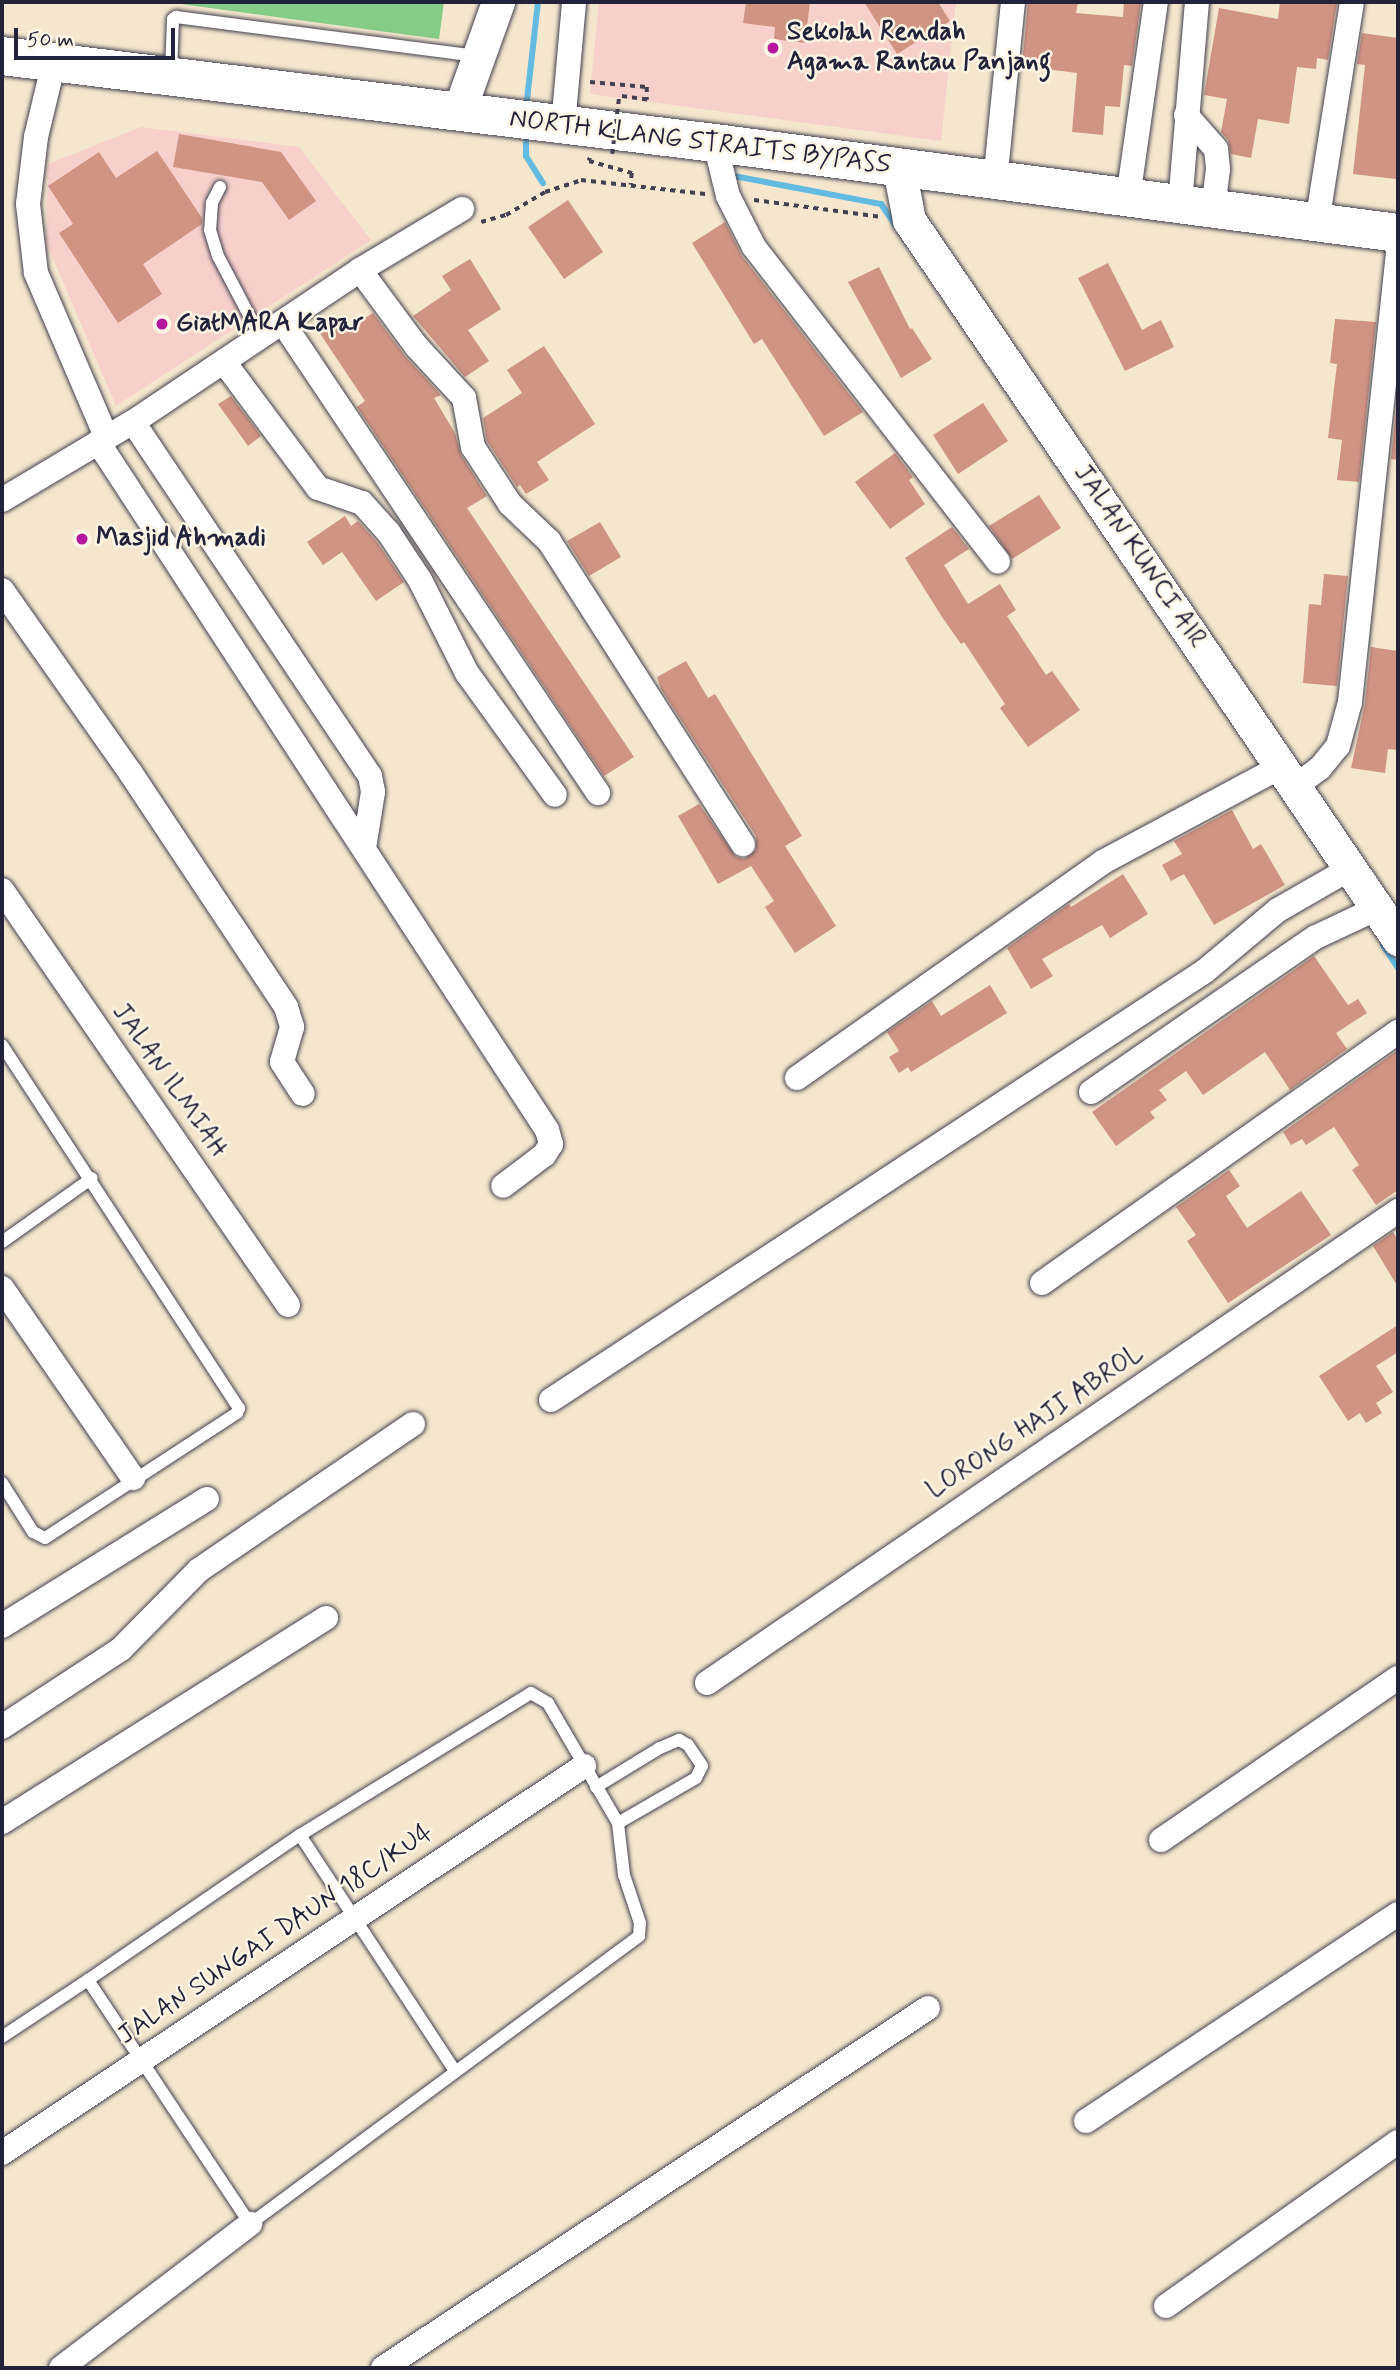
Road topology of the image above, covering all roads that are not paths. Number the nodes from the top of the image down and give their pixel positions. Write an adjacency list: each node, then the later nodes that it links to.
1 (498, 2): 8 (street)
2 (573, 2): 13 (street)
3 (1013, 2): 16 (street)
4 (1156, 2): 18 (street)
5 (1197, 2): 12 (street)
6 (1352, 2): 21 (street)
7 (2, 56): 9 (highway, NORTH KLANG STRAITS BYPASS)
8 (479, 56): 10 (lane); 11 (street)
9 (54, 62): 10 (highway, NORTH KLANG STRAITS BYPASS); 29 (street)
10 (170, 76): 11 (highway, NORTH KLANG STRAITS BYPASS)
11 (459, 111): 13 (highway, NORTH KLANG STRAITS BYPASS)
12 (1186, 115): 19 (street); 19 (street)
13 (563, 126): 14 (highway, NORTH KLANG STRAITS BYPASS)
14 (715, 143): 15 (highway, NORTH KLANG STRAITS BYPASS); 31 (street)
15 (899, 168): 16 (highway, NORTH KLANG STRAITS BYPASS); 33 (street, JALAN KUNCI AIR)
16 (995, 182): 18 (highway, NORTH KLANG STRAITS BYPASS)
17 (220, 187): 26 (lane)
18 (1128, 198): 19 (highway, NORTH KLANG STRAITS BYPASS)
19 (1196, 207): 21 (highway, NORTH KLANG STRAITS BYPASS)
20 (462, 209): 24 (street)
21 (1317, 223): 22 (highway, NORTH KLANG STRAITS BYPASS)
22 (1398, 233)
23 (1398, 253): 33 (street)
24 (360, 270): 25 (street); 36 (street)
25 (283, 323): 26 (street); 34 (street)
26 (261, 338): 27 (street)
27 (225, 362): 28 (street); 35 (street)
28 (133, 422): 29 (street); 37 (street)
29 (102, 439): 30 (street); 37 (street)
30 (3, 497)
31 (998, 562)
32 (2, 590): 46 (street)
33 (1278, 775): 38 (street, JALAN KUNCI AIR); 44 (street)
34 (598, 793)
35 (555, 794)
36 (743, 844)
37 (363, 848): 48 (street)
38 (1341, 874): 40 (street, JALAN KUNCI AIR); 54 (street)
39 (2, 890): 53 (street, JALAN ILMIAH)
40 (1373, 910): 41 (street, JALAN KUNCI AIR); 45 (street)
41 (1398, 939)
42 (1398, 1032): 51 (street)
43 (2, 1045): 47 (lane)
44 (797, 1078)
45 (1091, 1092)
46 (303, 1094)
47 (92, 1178): 50 (lane); 56 (lane)
48 (503, 1186)
49 (1398, 1211): 62 (street, LORONG HAJI ABROL)
50 (2, 1242)
51 (1042, 1283)
52 (2, 1289): 56 (street)
53 (288, 1305)
54 (551, 1400)
55 (413, 1424): 63 (street)
56 (133, 1478): 57 (lane)
57 (2, 1483)
58 (207, 1499): 60 (street)
59 (326, 1618): 65 (street)
60 (2, 1626)
61 (1398, 1678): 68 (street)
62 (707, 1683)
63 (2, 1727)
64 (590, 1777): 66 (lane); 66 (lane); 67 (lane); 70 (street, JALAN SUNGAI DAUN 18C/KU4)
65 (2, 1822)
66 (618, 1823): 75 (lane)
67 (300, 1835): 70 (lane); 71 (lane)
68 (1160, 1840)
69 (1398, 1914): 76 (street)
70 (354, 1918): 74 (street, JALAN SUNGAI DAUN 18C/KU4); 75 (lane)
71 (88, 1980): 73 (lane); 74 (lane)
72 (928, 2008): 82 (street)
73 (2, 2037)
74 (143, 2059): 78 (street, JALAN SUNGAI DAUN 18C/KU4); 79 (lane)
75 (455, 2071): 79 (lane)
76 (1086, 2121)
77 (1398, 2142): 80 (street)
78 (2, 2153)
79 (250, 2224): 81 (street)
80 (1166, 2306)
81 (61, 2368)
82 (383, 2368)

